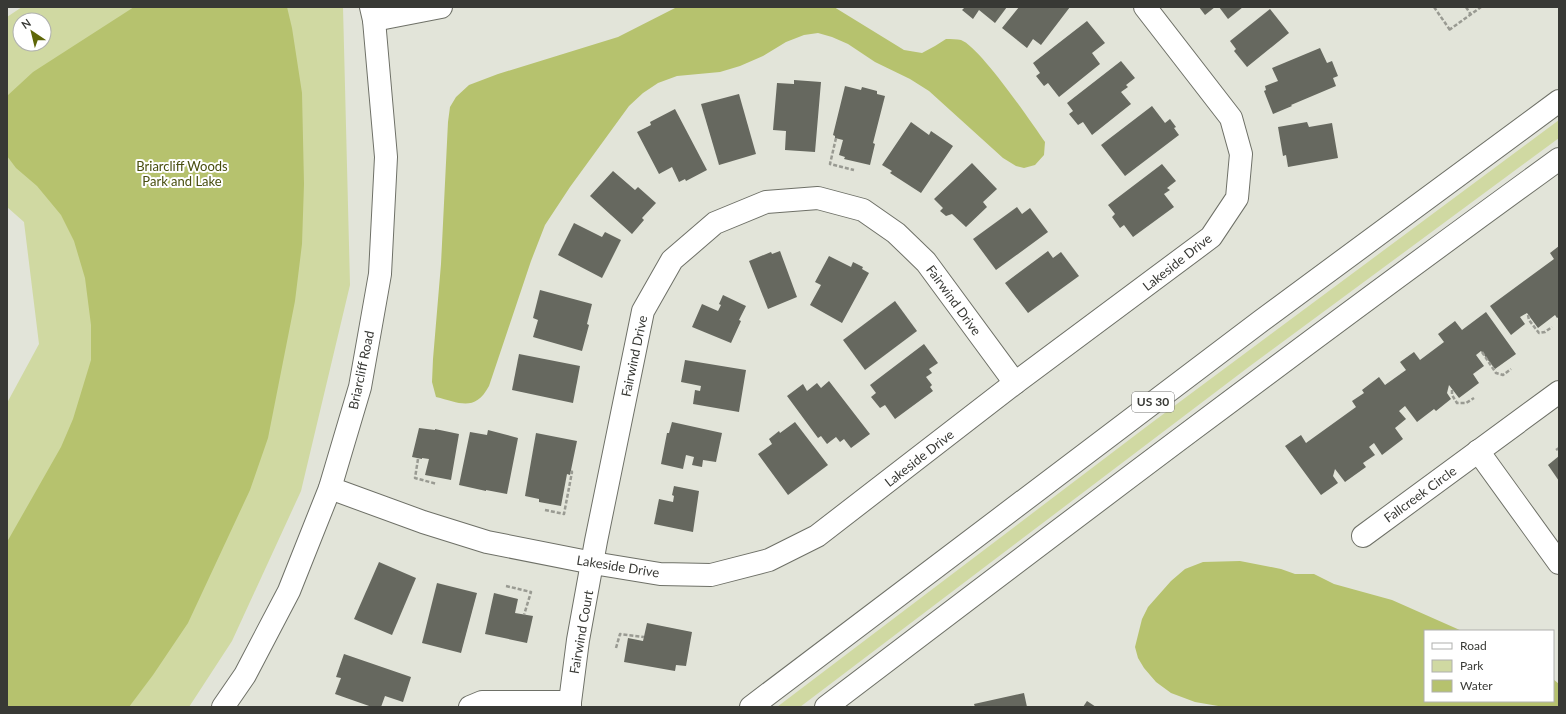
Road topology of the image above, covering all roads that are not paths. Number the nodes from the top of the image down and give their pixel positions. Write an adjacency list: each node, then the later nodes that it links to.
1 (441, 7): 3 (street)
2 (1145, 7): 6 (street, Lakeside Drive)
3 (372, 14): 9 (street, Briarcliff Road)
4 (1559, 101): 16 (street, US 30)
5 (1559, 159): 17 (street)
6 (1015, 383): 11 (street, Lakeside Drive); 11 (street, Fairwind Drive)
7 (1559, 392): 8 (street, Fallcreek Circle)
8 (1478, 451): 10 (street, Fallcreek Circle); 12 (street)
9 (330, 488): 11 (street, Lakeside Drive); 14 (street, Briarcliff Road)
10 (1363, 536)
11 (593, 563): 13 (street, Fairwind Court)
12 (1559, 563)
13 (570, 704): 15 (street, Fairwind Court)
14 (224, 707)
15 (470, 707)
16 (751, 707)
17 (826, 707)

